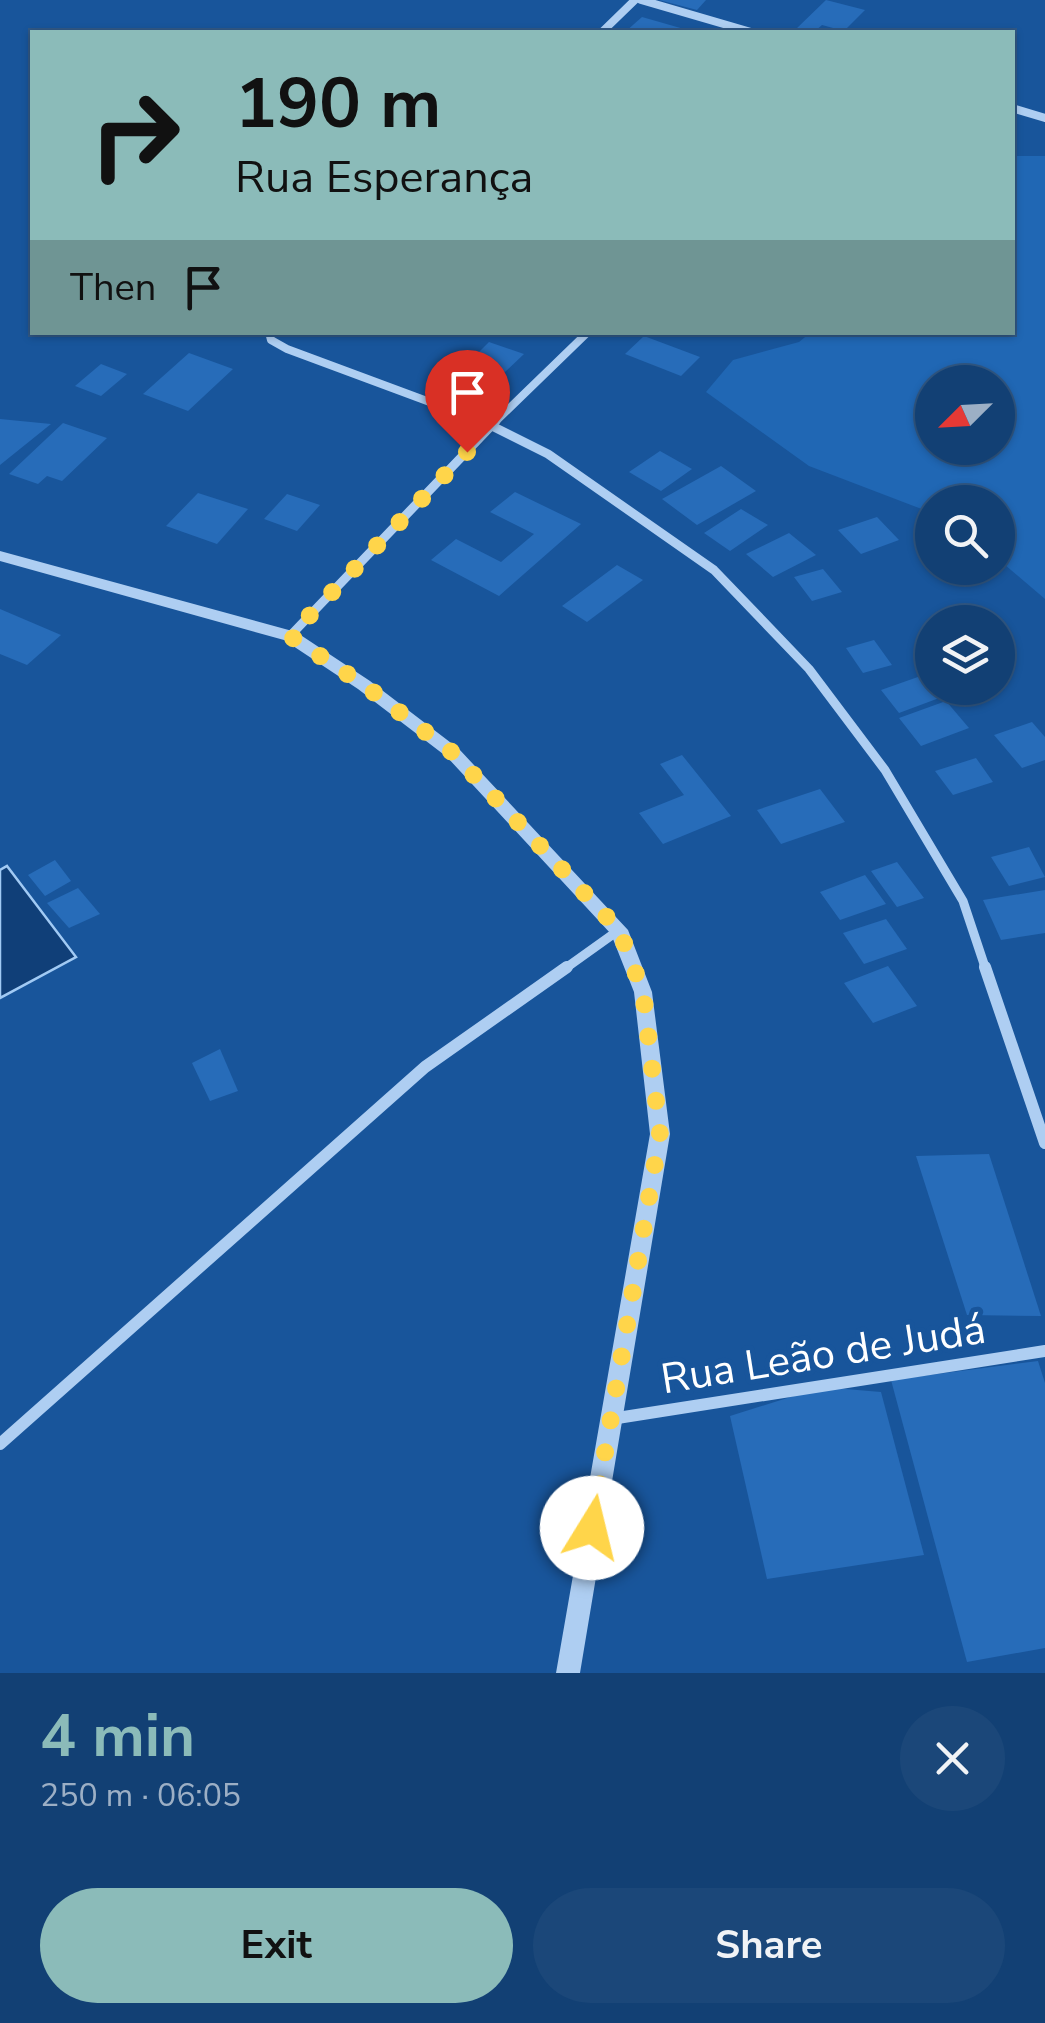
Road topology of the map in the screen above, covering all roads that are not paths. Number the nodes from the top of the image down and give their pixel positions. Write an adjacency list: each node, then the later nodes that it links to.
1 (638, 0): 2 (street); 3 (street)
2 (604, 30)
3 (744, 30)
4 (1015, 109): 5 (street)
5 (1045, 118)
6 (270, 335): 8 (street)
7 (585, 335): 8 (street)
8 (492, 425): 10 (street); 12 (street)
9 (0, 556): 10 (street)
10 (290, 636): 11 (street)
11 (619, 930): 14 (street); 15 (street)
12 (1045, 1144)
13 (1045, 1351): 14 (street, Rua Leão de Judá)
14 (610, 1419): 16 (street)
15 (0, 1444)
16 (568, 1673)

